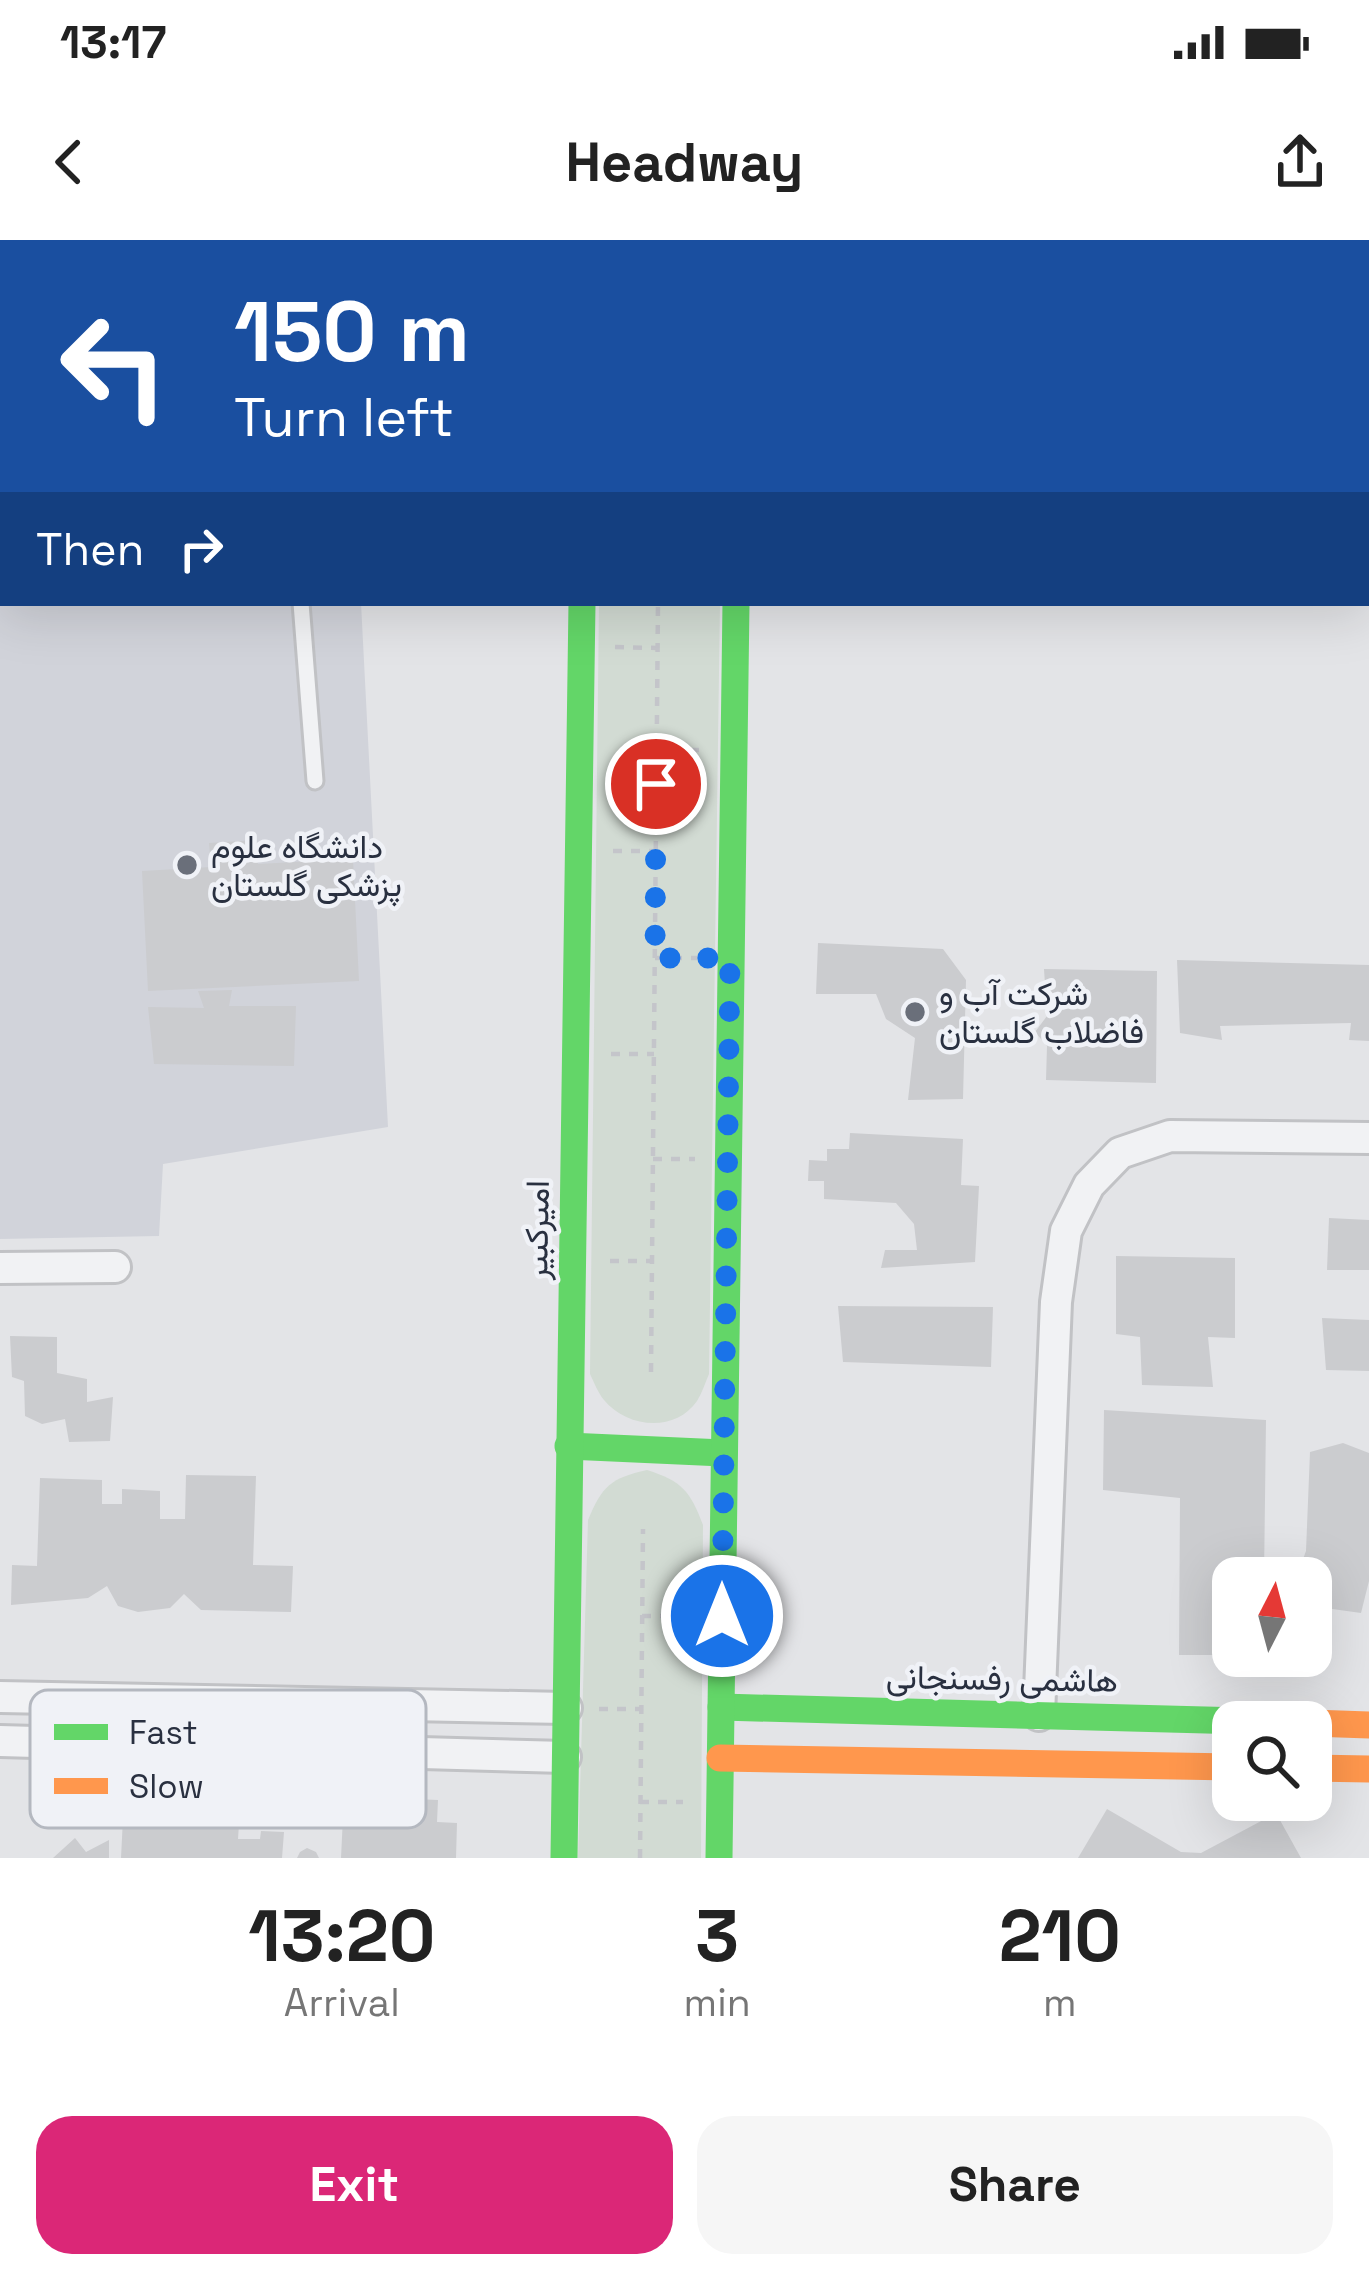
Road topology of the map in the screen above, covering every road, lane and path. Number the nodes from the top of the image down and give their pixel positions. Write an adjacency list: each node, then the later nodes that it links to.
1 (301, 606): 7 (lane)
2 (582, 606): 8 (main road, امیرکبیر)
3 (658, 606): 5 (path)
4 (736, 606): 6 (main road)
5 (656, 750): 6 (path); 9 (path)
6 (734, 751): 11 (main road)
7 (315, 782)
8 (578, 850): 9 (path); 12 (main road, امیرکبیر)
9 (656, 851): 10 (path)
10 (655, 958): 11 (path); 13 (path)
11 (730, 958): 21 (main road)
12 (575, 1054): 13 (path); 15 (main road, امیرکبیر)
13 (654, 1054): 16 (path)
14 (1369, 1138): 30 (street)
15 (572, 1261): 16 (path); 20 (main road, امیرکبیر)
16 (652, 1262): 19 (path)
17 (115, 1267): 18 (street)
18 (0, 1268)
19 (651, 1372)
20 (568, 1446): 21 (main road); 29 (main road, امیرکبیر)
21 (723, 1453): 24 (main road)
22 (643, 1529): 23 (path)
23 (642, 1616): 24 (path); 42 (path)
24 (722, 1616): 28 (main road)
25 (0, 1697): 26 (street)
26 (30, 1698)
27 (426, 1705): 29 (street)
28 (721, 1707): 30 (main road, هاشمی رفسنجانی); 38 (main road)
29 (566, 1708): 37 (main road, امیرکبیر)
30 (1039, 1715): 31 (main road, هاشمی رفسنجانی)
31 (1212, 1720)
32 (1332, 1723): 33 (main road)
33 (1369, 1724)
34 (0, 1742): 35 (street)
35 (30, 1743)
36 (426, 1753): 37 (street)
37 (565, 1756): 44 (main road, امیرکبیر)
38 (720, 1758): 39 (main road); 43 (main road)
39 (1212, 1767)
40 (1332, 1768): 41 (main road)
41 (1369, 1769)
42 (640, 1802): 43 (path); 45 (path)
43 (719, 1802): 46 (main road)
44 (564, 1858)
45 (640, 1858)
46 (719, 1858)

